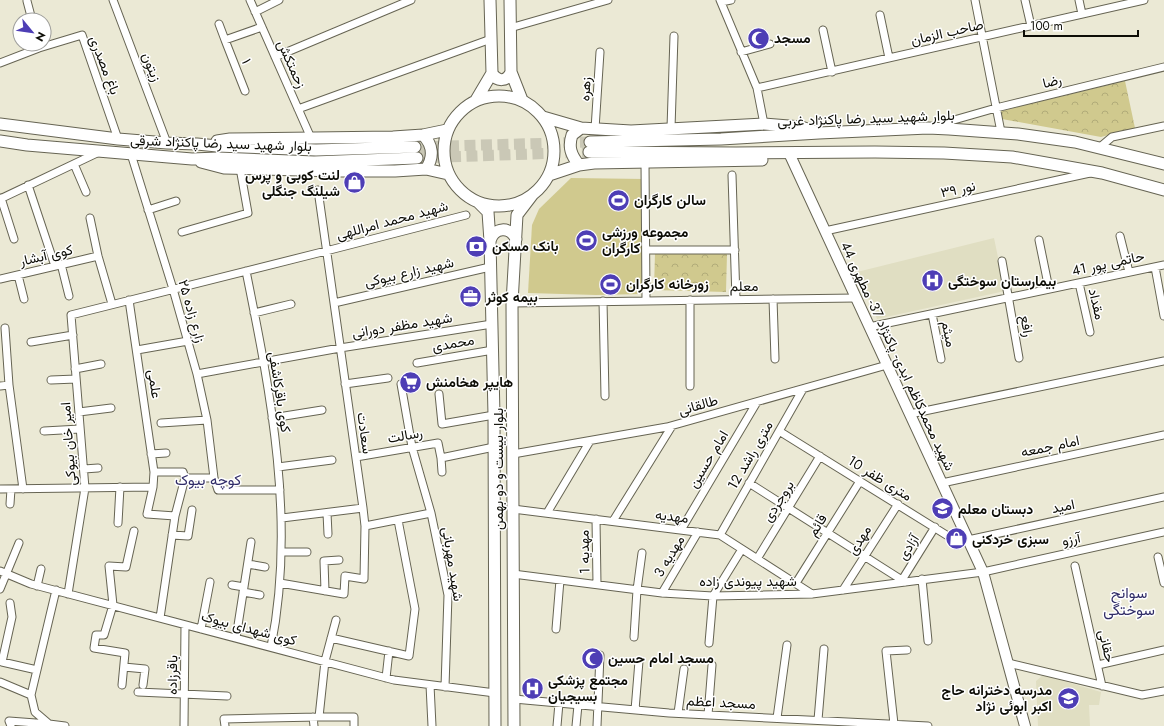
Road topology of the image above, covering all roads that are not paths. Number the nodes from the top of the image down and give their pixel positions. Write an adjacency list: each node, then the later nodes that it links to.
1 (27, 0): 15 (street)
2 (113, 0): 61 (street, زیتون)
3 (250, 0): 16 (street, زحمتکش)
4 (279, 0): 16 (street)
5 (411, 0): 33 (street)
6 (490, 0): 26 (main road)
7 (510, 0): 22 (main road)
8 (608, 0): 22 (street)
9 (731, 0): 13 (street)
10 (975, 0): 25 (street)
11 (1025, 0): 20 (street)
12 (1079, 0): 17 (street)
13 (720, 1): 32 (street)
14 (1139, 1): 17 (street, صاحب الزمان)
15 (30, 12)
16 (255, 12): 21 (street, زحمتکش)
17 (1082, 14): 20 (street, صاحب الزمان)
18 (880, 15): 34 (street)
19 (219, 24): 27 (street, ۱)
20 (1031, 26): 25 (street, صاحب الزمان)
21 (262, 27): 27 (street); 33 (street, زحمتکش)
22 (510, 28): 37 (main road)
23 (823, 30): 38 (street)
24 (674, 36): 52 (street)
25 (982, 37): 34 (street, صاحب الزمان); 44 (street)
26 (491, 39): 39 (main road); 45 (street)
27 (225, 40): 41 (street, ۱)
28 (52, 42): 59 (street, باغ مصدری)
29 (770, 44): 32 (street)
30 (25, 52): 35 (street, باغ مصدری)
31 (600, 52): 53 (street, زهره)
32 (741, 52): 40 (street)
33 (276, 57): 45 (street, زحمتکش)
34 (889, 58): 38 (street, صاحب الزمان)
35 (0, 63)
36 (1164, 67): 44 (street, رضا)
37 (511, 72): 39 (main road); 43 (main road)
38 (832, 72): 40 (street, صاحب الزمان)
39 (492, 73): 42 (main road)
40 (757, 88): 49 (street)
41 (245, 91)
42 (476, 100): 43 (main road); 54 (main road)
43 (522, 100): 46 (main road)
44 (996, 108): 47 (street, رضا); 55 (street)
45 (298, 109): 58 (street, زحمتکش)
46 (543, 117): 51 (main road); 76 (main road)
47 (947, 122)
48 (0, 124): 59 (main road, بلوار شهید سید رضا پاکنژاد شرقی)
49 (764, 124): 52 (main road); 56 (main road)
50 (1164, 126): 63 (street)
51 (581, 128): 53 (main road); 70 (main road)
52 (671, 128): 53 (main road)
53 (595, 129)
54 (447, 130): 57 (main road); 75 (main road)
55 (1001, 132): 56 (main road, بلوار شهید سید رضا پاکنژاد غربی); 63 (main road, بلوار شهید سید رضا پاکنژاد غربی)
56 (819, 133): 65 (main road, بلوار شهید سید رضا پاکنژاد غربی)
57 (423, 135): 58 (main road); 73 (main road)
58 (311, 138): 62 (main road)
59 (118, 139): 61 (main road, بلوار شهید سید رضا پاکنژاد شرقی)
60 (0, 141): 64 (main road, بلوار شهید سید رضا پاکنژاد شرقی)
61 (167, 143): 62 (main road, بلوار شهید سید رضا پاکنژاد شرقی)
62 (192, 144): 67 (main road, بلوار شهید سید رضا پاکنژاد شرقی)
63 (1100, 148): 71 (main road, بلوار شهید سید رضا پاکنژاد غربی)
64 (100, 151): 66 (main road, بلوار شهید سید رضا پاکنژاد شرقی); 69 (street)
65 (789, 153): 68 (main road); 74 (main road); 89 (street, شهید محمدکاظم ابدی- پاکنژاد 37- مطهری 44)
66 (131, 154): 67 (main road, بلوار شهید سید رضا پاکنژاد شرقی); 86 (street, زارع زاده ۲۵)
67 (189, 159): 72 (main road)
68 (645, 162): 70 (main road); 96 (street)
69 (74, 164): 78 (street); 81 (street)
70 (578, 164): 76 (main road)
71 (1164, 164)
72 (240, 168): 73 (main road); 90 (street)
73 (426, 169): 75 (main road)
74 (1096, 172): 80 (main road); 89 (street, نور ۳۹)
75 (448, 174): 85 (main road)
76 (549, 175): 82 (main road)
77 (732, 175): 97 (street)
78 (28, 185): 83 (street); 101 (street)
79 (318, 190): 98 (street, سعادت)
80 (1164, 190)
81 (86, 192)
82 (533, 194): 85 (main road); 93 (main road, بلوار بیست و دو بهمن)
83 (0, 199): 92 (street)
84 (176, 201): 86 (street)
85 (479, 203): 95 (main road, بلوار بیست و دو بهمن)
86 (148, 210): 110 (street, زارع زاده ۲۵)
87 (466, 215): 98 (street, شهید محمد امراللهی)
88 (90, 218): 99 (street)
89 (825, 231): 113 (street, شهید محمدکاظم ابدی- پاکنژاد 37- مطهری 44)
90 (182, 232)
91 (1120, 236): 106 (street)
92 (14, 239)
93 (516, 240): 95 (main road); 123 (main road, بلوار بیست و دو بهمن)
94 (1039, 240): 111 (street)
95 (490, 241): 103 (main road, بلوار بیست و دو بهمن)
96 (646, 250): 97 (street); 121 (street)
97 (735, 250): 116 (street)
98 (326, 251): 105 (street, شهید محمد امراللهی); 122 (street, سعادت)
99 (98, 256): 101 (street, کوی آبشار); 124 (street)
100 (1002, 261): 114 (street, رافع)
101 (58, 265): 107 (street, کوی آبشار); 112 (street)
102 (1164, 265): 104 (street, حاتمی پور 41)
103 (490, 267): 122 (street, شهید زارع بیوکی); 130 (main road, بلوار بیست و دو بهمن)
104 (1155, 267): 106 (street, حاتمی پور 41); 129 (street)
105 (246, 271): 110 (street, شهید محمد امراللهی); 126 (street, کوی باقرکاشفی)
106 (1129, 272): 109 (street, حاتمی پور 41)
107 (18, 275): 108 (street, کوی آبشار); 115 (street)
108 (0, 279)
109 (1079, 283): 111 (street, حاتمی پور 41); 133 (street, مقداد)
110 (173, 289): 118 (street, شهید محمد امراللهی); 135 (street, زارع زاده ۲۵)
111 (1049, 289): 114 (street, حاتمی پور 41)
112 (69, 296)
113 (856, 298): 117 (street, معلم); 131 (street, شهید محمدکاظم ابدی- پاکنژاد 37- مطهری 44)
114 (1009, 298): 127 (street, حاتمی پور 41); 140 (street, رافع)
115 (24, 299)
116 (736, 299): 117 (street, معلم); 119 (street, معلم)
117 (773, 299): 141 (street)
118 (129, 300): 124 (street, شهید محمد امراللهی); 138 (street, علمی)
119 (690, 300): 121 (street, معلم); 157 (street)
120 (604, 301): 121 (street, معلم); 123 (street, معلم); 160 (street)
121 (646, 301)
122 (334, 303): 137 (street, سعادت)
123 (512, 303): 180 (main road, بلوار بیست و دو بهمن)
124 (112, 304): 128 (street, شهید محمد امراللهی)
125 (291, 304): 126 (street)
126 (254, 314): 144 (street, کوی باقرکاشفی)
127 (932, 314): 131 (street, حاتمی پور 41); 142 (street, میثم)
128 (71, 315): 134 (street, امیر خان بیوکی)
129 (1164, 316)
130 (492, 324): 137 (street, شهید مظفر دورانی); 139 (main road, بلوار بیست و دو بهمن)
131 (870, 327): 147 (street, شهید محمدکاظم ابدی- پاکنژاد 37- مطهری 44)
132 (5, 328): 155 (street)
133 (1090, 332)
134 (73, 335): 136 (street); 148 (street, امیر خان بیوکی)
135 (188, 341): 138 (street); 149 (street, زارع زاده ۲۵)
136 (31, 342)
137 (340, 348): 144 (street, شهید مظفر دورانی); 153 (street, سعادت)
138 (137, 350): 179 (street, علمی)
139 (493, 350): 145 (street, محمدی); 166 (main road, بلوار بیست و دو بهمن)
140 (1019, 358)
141 (775, 359)
142 (941, 359)
143 (1164, 361): 165 (street)
144 (263, 363): 149 (street, شهید مظفر دورانی); 167 (street, کوی باقرکاشفی)
145 (417, 363)
146 (101, 364): 148 (street)
147 (887, 365): 158 (street, طالقانی); 165 (street, شهید محمدکاظم ابدی- پاکنژاد 37- مطهری 44)
148 (75, 369): 151 (street, امیر خان بیوکی)
149 (197, 374): 168 (street, زارع زاده ۲۵)
150 (388, 378): 153 (street)
151 (76, 379): 152 (street); 164 (street, امیر خان بیوکی)
152 (50, 380)
153 (345, 384): 182 (street, سعادت)
154 (401, 384): 177 (street, شهید مهربانی)
155 (9, 385): 156 (street); 199 (street)
156 (0, 386)
157 (690, 386)
158 (803, 389): 161 (street, طالقانی); 173 (street, 12 متری راشد)
159 (439, 394): 166 (street)
160 (605, 396)
161 (757, 402): 170 (street, طالقانی); 220 (street, امام حسین)
162 (111, 408): 164 (street)
163 (322, 410): 167 (street)
164 (79, 412): 171 (street, امیر خان بیوکی)
165 (910, 414): 194 (street, شهید محمدکاظم ابدی- پاکنژاد 37- مطهری 44)
166 (494, 415): 176 (main road, بلوار بیست و دو بهمن)
167 (272, 418): 185 (street, کوی باقرکاشفی)
168 (207, 420): 169 (street); 191 (street, زارع زاده ۲۵)
169 (161, 423)
170 (672, 426): 175 (street, طالقانی); 216 (street)
171 (80, 429): 172 (street); 187 (street, امیر خان بیوکی)
172 (44, 431)
173 (779, 431): 181 (street, 10 متری ظفر); 193 (street, 12 متری راشد)
174 (1164, 435): 194 (street, امام جمعه)
175 (590, 441): 180 (street, طالقانی); 211 (street)
176 (494, 447): 183 (street); 232 (main road, بلوار بیست و دو بهمن)
177 (412, 448): 182 (street, رسالت); 183 (street, رسالت); 210 (street, شهید مهربانی)
178 (166, 453): 179 (street)
179 (152, 454): 188 (street, علمی)
180 (513, 454): 207 (main road, بلوار بیست و دو بهمن)
181 (820, 456): 192 (street, 10 متری ظفر); 206 (street, بروجردی)
182 (356, 457): 205 (street, سعادت)
183 (441, 458): 189 (street)
184 (332, 460): 185 (street)
185 (278, 467): 201 (street, کوی باقرکاشفی)
186 (98, 468): 187 (street)
187 (84, 469): 197 (street, امیر خان بیوکی)
188 (154, 472): 190 (street); 196 (street, علمی)
189 (442, 472)
190 (185, 478): 191 (street); 212 (street)
191 (214, 478): 201 (street)
192 (860, 481): 204 (street, 10 متری ظفر); 224 (street, قائم)
193 (749, 483): 206 (street); 227 (street, 12 متری راشد)
194 (942, 483): 228 (street, شهید محمدکاظم ابدی- پاکنژاد 37- مطهری 44)
195 (120, 487): 196 (street); 197 (street); 217 (street)
196 (153, 487): 212 (street, علمی)
197 (85, 488): 199 (street); 265 (street, امیر خان بیوکی)
198 (11, 489): 199 (street); 200 (street); 203 (street)
199 (23, 489)
200 (0, 490)
201 (280, 490): 213 (street, کوی باقرکاشفی)
202 (1164, 497): 228 (street, امید)
203 (10, 504)
204 (898, 504): 219 (street, 10 متری ظفر); 237 (street, مهدی)
205 (363, 508): 209 (street); 218 (street, سعادت)
206 (788, 508): 224 (street); 239 (street, بروجردی)
207 (513, 509): 211 (street, مهدیه); 233 (main road, بلوار بیست و دو بهمن)
208 (192, 510): 226 (street)
209 (327, 513): 213 (street); 225 (street)
210 (431, 513): 215 (street); 301 (street, شهید مهربانی)
211 (548, 513): 214 (street, مهدیه)
212 (175, 516): 226 (street)
213 (282, 518): 234 (street, کوی باقرکاشفی)
214 (596, 519): 216 (street, مهدیه); 255 (street, مهدیه 1)
215 (398, 520): 218 (street); 286 (street)
216 (613, 521): 220 (street, مهدیه)
217 (118, 523)
218 (365, 526): 263 (street, سعادت)
219 (935, 527): 228 (street, 10 متری ظفر); 250 (street, آزادی)
220 (681, 530): 222 (street, مهدیه)
221 (134, 531): 270 (street)
222 (698, 532): 227 (street, مهدیه); 264 (street, مهدیه 3)
223 (1164, 532): 245 (street, آرزو)
224 (827, 533): 237 (street); 253 (street, قائم)
225 (328, 534)
226 (172, 535): 271 (street)
227 (720, 535): 231 (street, مهدیه)
228 (968, 540): 245 (street, شهید محمدکاظم ابدی- پاکنژاد 37- مطهری 44)
229 (251, 542): 241 (street)
230 (19, 543): 246 (street)
231 (742, 549): 239 (street, مهدیه); 268 (street)
232 (494, 551): 233 (main road); 304 (main road, بلوار بیست و دو بهمن)
233 (513, 551): 247 (main road, بلوار بیست و دو بهمن)
234 (281, 552): 235 (street); 252 (street, کوی باقرکاشفی)
235 (307, 552)
236 (642, 553): 261 (street)
237 (864, 556): 250 (street); 262 (street, مهدی)
238 (1158, 557): 254 (street)
239 (757, 559): 253 (street, مهدیه)
240 (339, 560): 263 (street)
241 (248, 564): 243 (street); 260 (street)
242 (1076, 566): 291 (street, حقانی)
243 (265, 567)
244 (41, 569): 257 (street)
245 (983, 572): 248 (street, شهید پیوندی زاده); 290 (street)
246 (3, 573): 257 (street, کوی شهدای بیوک); 258 (street)
247 (513, 574): 249 (street, شهید پیوندی زاده); 307 (main road, بلوار بیست و دو بهمن)
248 (922, 579): 250 (street, شهید پیوندی زاده); 279 (street)
249 (560, 580): 255 (street, شهید پیوندی زاده); 275 (street)
250 (904, 581): 262 (street, شهید پیوندی زاده)
251 (210, 582): 274 (street)
252 (280, 583): 263 (street, سعادت); 282 (street, کوی باقرکاشفی)
253 (796, 583): 266 (street, مهدیه)
254 (1164, 583)
255 (597, 584): 261 (street, شهید پیوندی زاده)
256 (232, 585): 260 (street)
257 (37, 586): 259 (street, کوی شهدای بیوک)
258 (0, 590)
259 (56, 590): 265 (street, کوی شهدای بیوک); 295 (street)
260 (244, 590): 267 (street); 277 (street)
261 (637, 590): 264 (street, شهید پیوندی زاده); 276 (street)
262 (843, 590): 266 (street, شهید پیوندی زاده)
263 (325, 591)
264 (662, 593): 268 (street, شهید پیوندی زاده)
265 (68, 594): 270 (street, کوی شهدای بیوک)
266 (812, 594): 268 (street, شهید پیوندی زاده)
267 (260, 595)
268 (713, 596): 280 (street)
269 (10, 603): 295 (street)
270 (113, 606): 271 (street, کوی شهدای بیوک); 293 (street)
271 (160, 618): 273 (street, کوی شهدای بیوک)
272 (336, 620): 278 (street)
273 (186, 625): 274 (street, کوی شهدای بیوک); 303 (street, باقرزاده)
274 (201, 629): 277 (street, کوی شهدای بیوک)
275 (556, 629)
276 (634, 637)
277 (236, 638): 282 (street, کوی شهدای بیوک)
278 (331, 638): 286 (street); 289 (street)
279 (928, 641)
280 (709, 643)
281 (787, 645): 315 (street)
282 (271, 647): 289 (street, کوی شهدای بیوک)
283 (824, 649): 316 (street)
284 (907, 650): 319 (street)
285 (1164, 650): 291 (street)
286 (389, 652): 296 (street)
287 (600, 655): 310 (street)
288 (639, 661): 311 (street)
289 (325, 662): 296 (street, کوی شهدای بیوک); 314 (street)
290 (1008, 663): 300 (street); 334 (street)
291 (1098, 665): 300 (street, حقانی)
292 (712, 666): 313 (street)
293 (124, 667): 298 (street); 303 (street)
294 (684, 669): 312 (street)
295 (37, 670): 305 (street)
296 (386, 678): 299 (street, کوی شهدای بیوک)
297 (0, 682): 305 (street)
298 (122, 685)
299 (430, 685): 301 (street, کوی شهدای بیوک); 327 (street)
300 (1102, 686): 302 (street)
301 (445, 687): 304 (street, کوی شهدای بیوک)
302 (1164, 691)
303 (184, 693): 306 (street); 323 (street, باقرزاده)
304 (494, 694): 328 (main road, بلوار بیست و دو بهمن)
305 (31, 695): 317 (street)
306 (227, 696)
307 (514, 699): 308 (street, مسجد اعظم); 329 (main road, بلوار بیست و دو بهمن)
308 (559, 703): 309 (street, مسجد اعظم); 330 (street)
309 (578, 705): 310 (street, مسجد اعظم); 331 (street)
310 (597, 706): 311 (street, مسجد اعظم); 332 (street)
311 (635, 710): 312 (street, مسجد اعظم)
312 (678, 713): 313 (street, مسجد اعظم)
313 (708, 715): 315 (street, مسجد اعظم)
314 (316, 717): 324 (street); 325 (street); 326 (street)
315 (777, 718): 316 (street, مسجد اعظم)
316 (818, 720): 318 (street, مسجد اعظم)
317 (49, 724): 320 (street); 321 (street)
318 (859, 724): 319 (street, مسجد اعظم)
319 (894, 724): 333 (street, مسجد اعظم)
320 (11, 726)
321 (61, 726): 322 (street)
322 (65, 726)
323 (184, 726)
324 (225, 726)
325 (314, 726)
326 (354, 726)
327 (432, 726)
328 (494, 726)
329 (514, 726)
330 (557, 726)
331 (576, 726)
332 (596, 726)
333 (928, 726)
334 (1025, 726)

